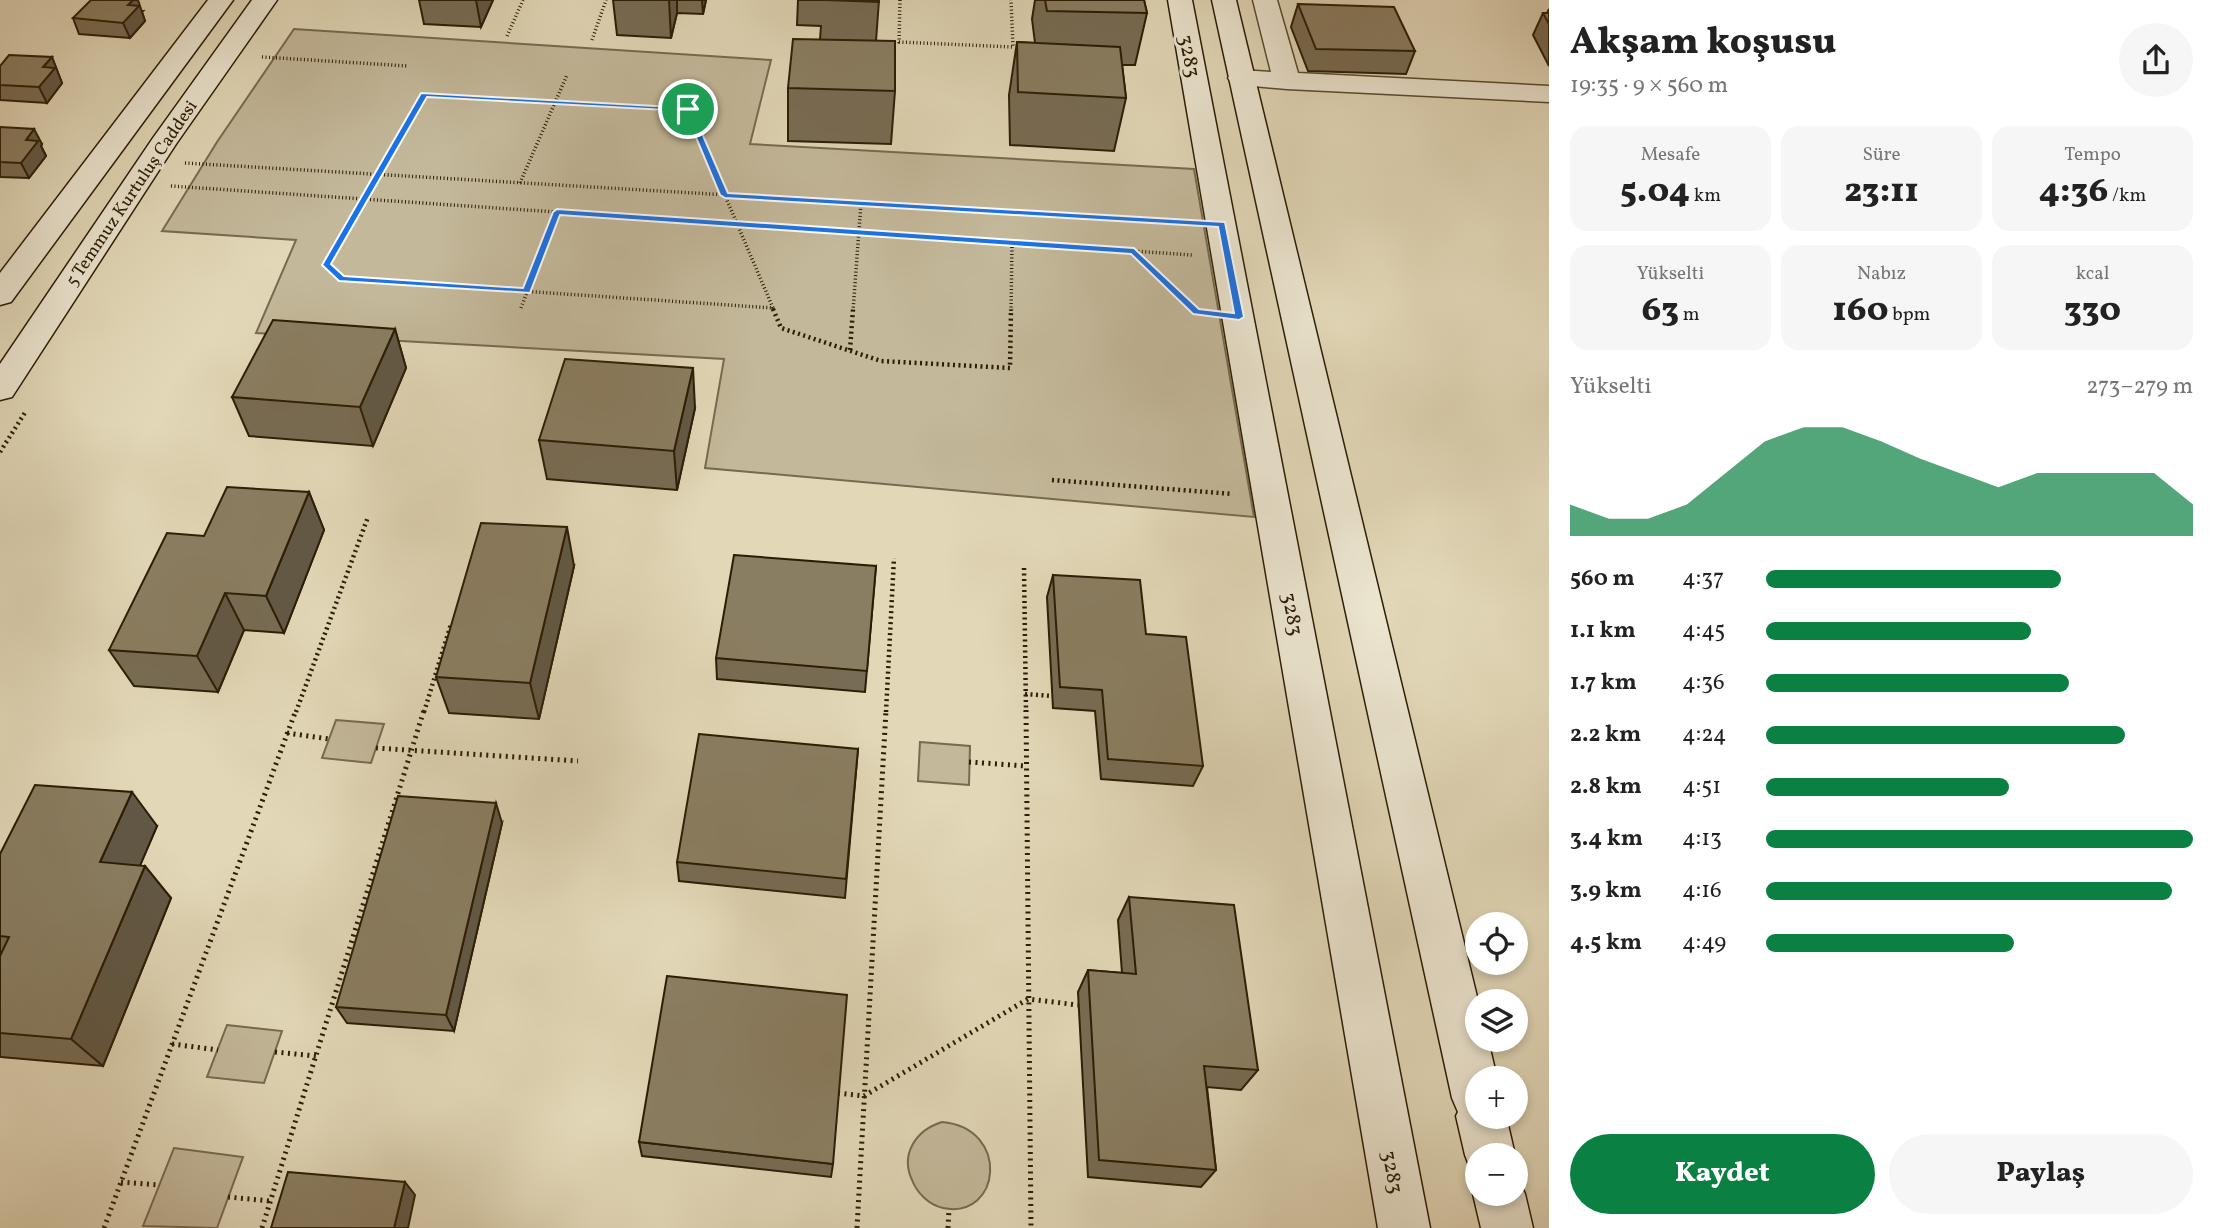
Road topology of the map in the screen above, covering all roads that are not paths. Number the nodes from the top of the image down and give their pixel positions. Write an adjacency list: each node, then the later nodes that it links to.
1 (221, 0): 9 (street, 5 Temmuz Kurtuluş Caddesi)
2 (265, 0): 10 (street, 5 Temmuz Kurtuluş Caddesi)
3 (1180, 0): 13 (street, 3283)
4 (1224, 0): 6 (street)
5 (1265, 0): 7 (street)
6 (1241, 78): 7 (street); 11 (street)
7 (1287, 80): 8 (street)
8 (1549, 94)
9 (0, 295)
10 (0, 389)
11 (1470, 1066)
12 (1502, 1206): 14 (street)
13 (1404, 1228)
14 (1507, 1228)

